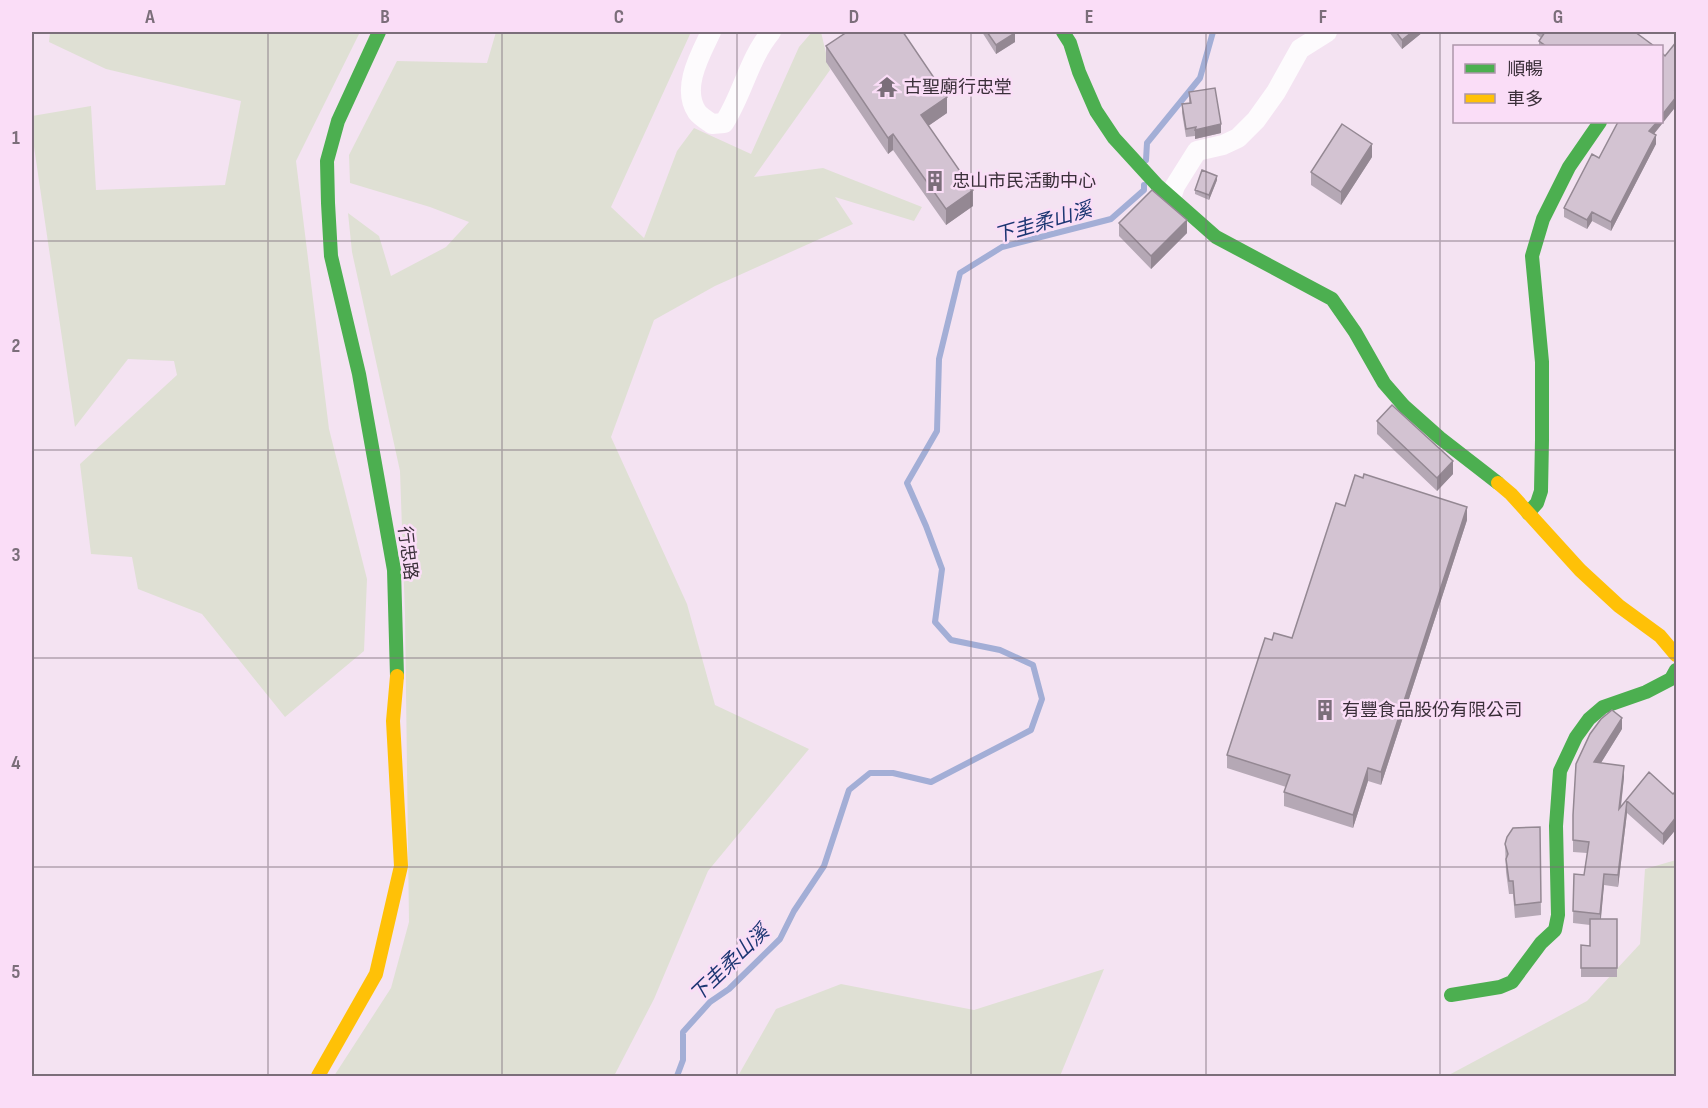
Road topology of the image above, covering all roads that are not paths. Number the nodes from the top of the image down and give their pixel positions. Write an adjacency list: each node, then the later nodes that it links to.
1 (379, 32): 12 (street, 行忠路)
2 (711, 32): 3 (street)
3 (771, 32)
4 (1063, 32): 7 (street)
5 (1327, 32): 7 (street)
6 (1599, 123): 8 (street)
7 (1164, 191): 8 (street)
8 (1528, 513): 9 (street)
9 (1677, 655)
10 (1677, 670): 11 (street)
11 (1451, 995)
12 (318, 1077)

